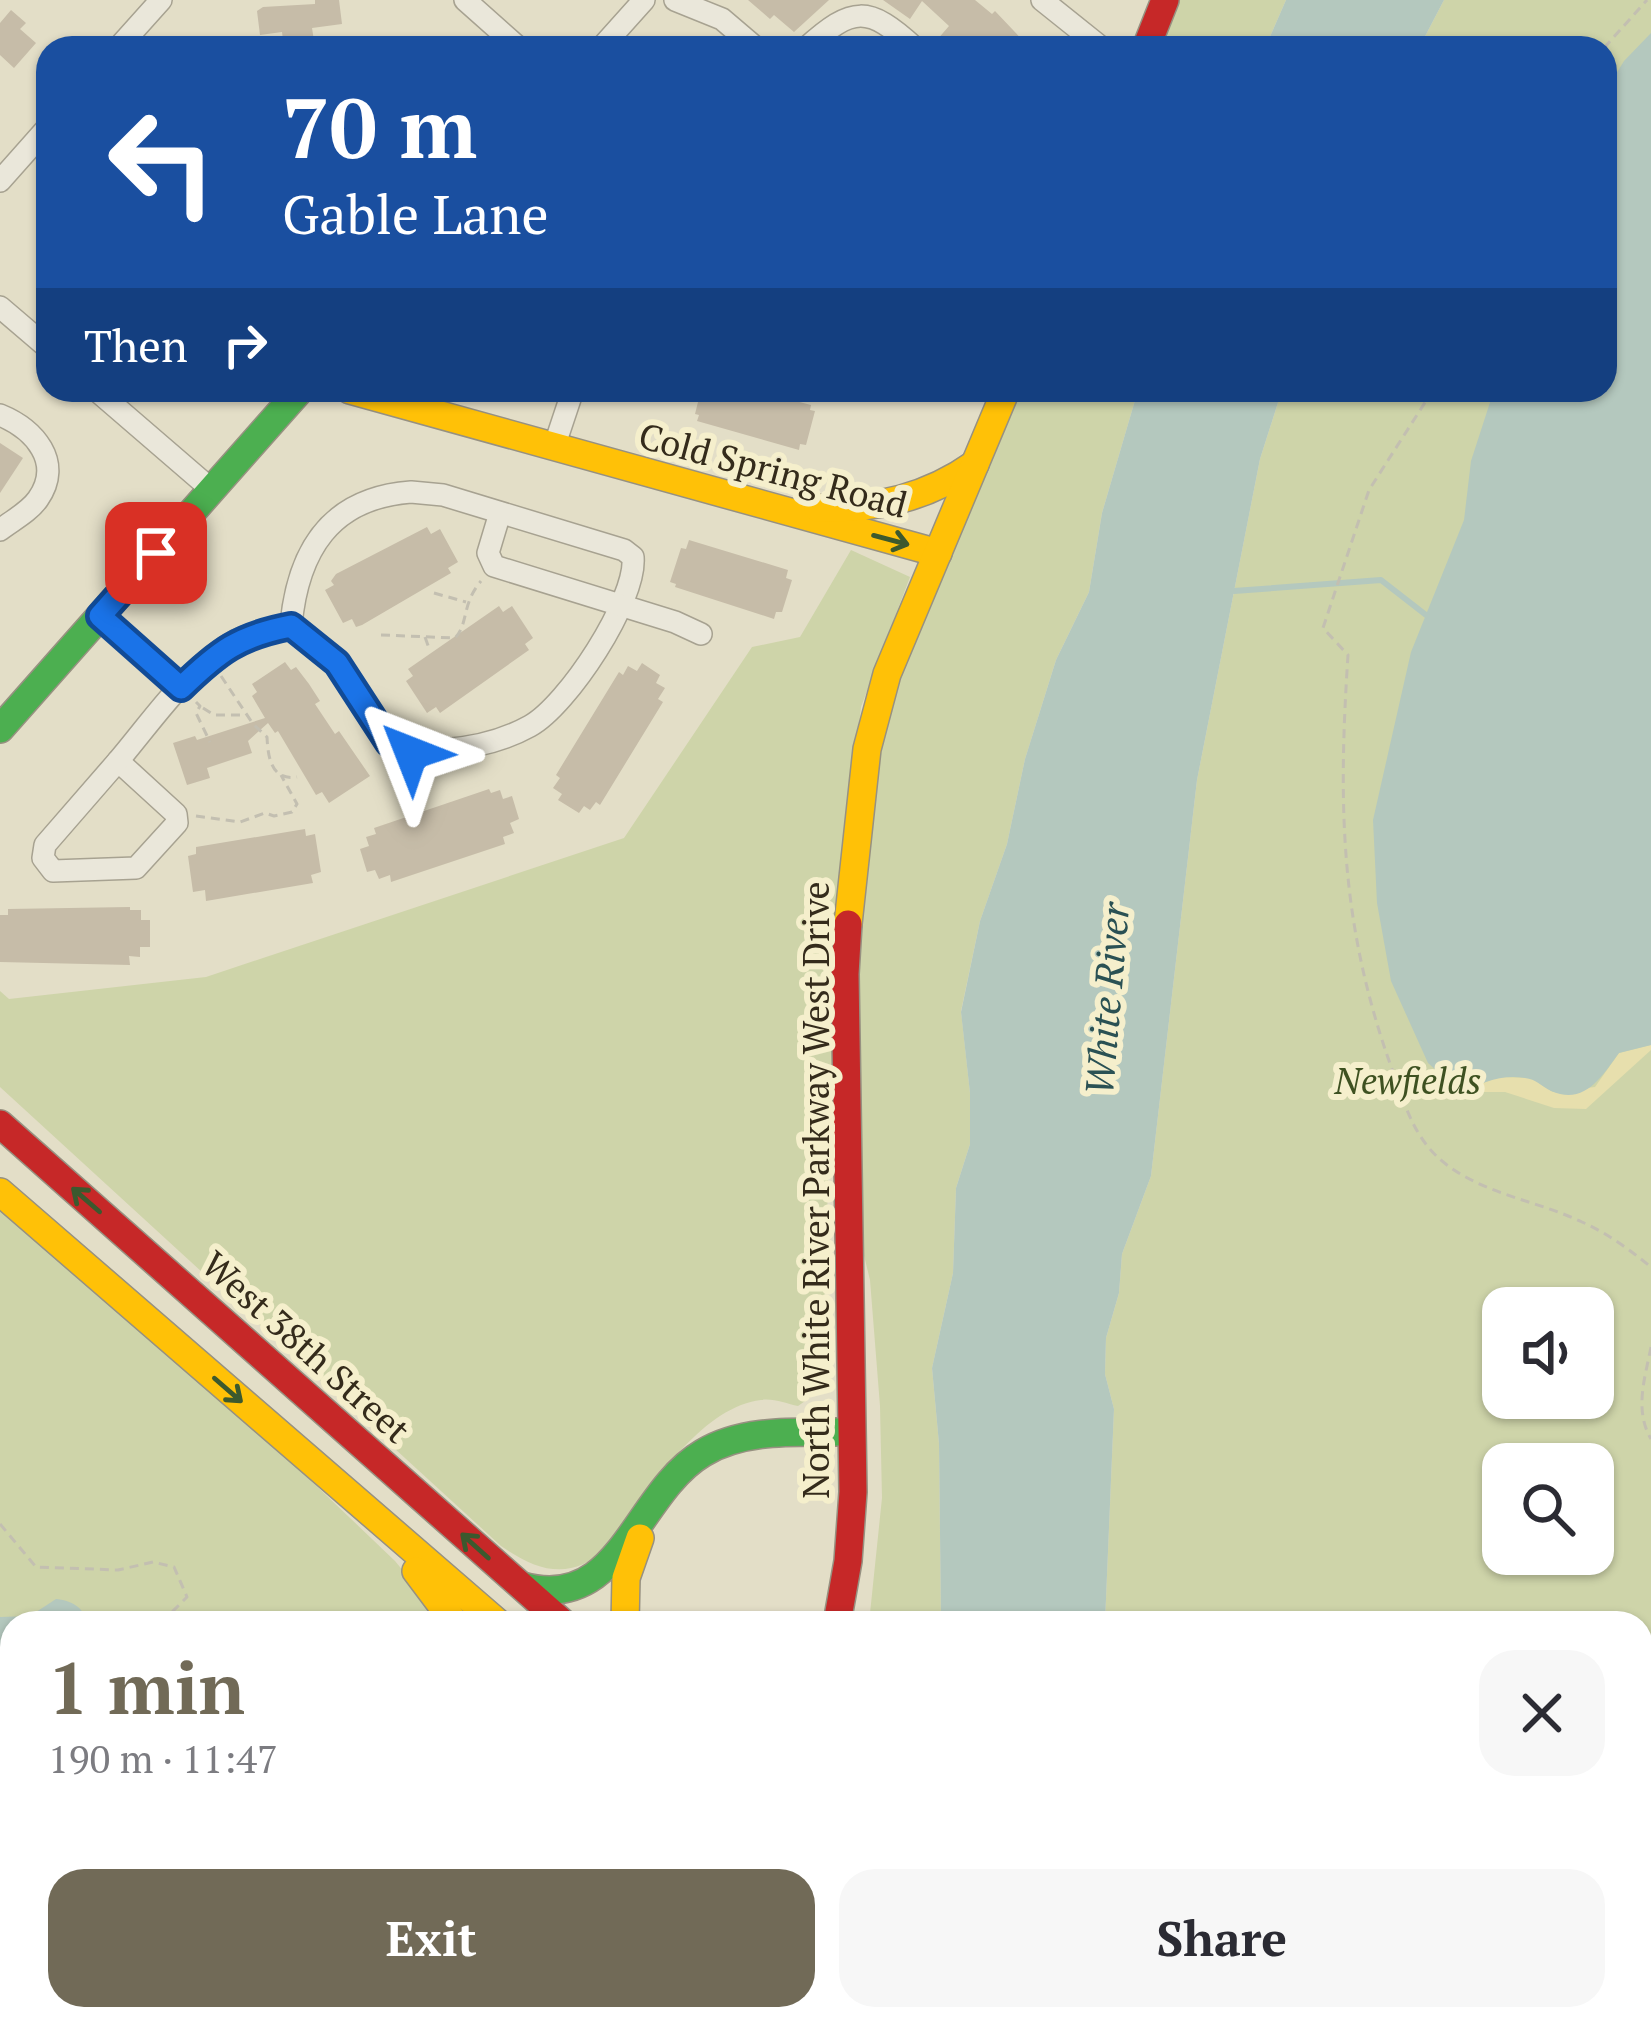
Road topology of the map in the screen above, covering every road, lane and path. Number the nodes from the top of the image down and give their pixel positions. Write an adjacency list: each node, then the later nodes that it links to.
1 (161, 0): 8 (street)
2 (465, 0): 9 (street)
3 (644, 0): 10 (street)
4 (675, 0): 11 (street)
5 (1042, 0): 14 (street)
6 (1165, 0): 15 (street)
7 (1647, 0): 16 (path)
8 (129, 36)
9 (506, 36)
10 (612, 36)
11 (742, 36)
12 (820, 36): 13 (street)
13 (902, 36)
14 (1087, 36)
15 (1151, 36)
16 (1615, 36)
17 (36, 141): 18 (street)
18 (0, 182)
19 (0, 307): 20 (street)
20 (36, 338)
21 (110, 402): 31 (street)
22 (289, 402): 31 (street)
23 (393, 402): 29 (street, Cold Spring Road)
24 (556, 402): 29 (street)
25 (567, 402): 29 (street)
26 (1001, 402): 30 (street, Cold Spring Road)
27 (1424, 402): 60 (path)
28 (0, 416): 34 (street)
29 (548, 445): 32 (street, Cold Spring Road)
30 (975, 464): 32 (street); 35 (street, Cold Spring Road)
31 (212, 490): 40 (street)
32 (764, 505): 35 (street, Cold Spring Road, one-way to 35)
33 (500, 513): 36 (street); 39 (street); 41 (street)
34 (0, 530)
35 (938, 553): 62 (street, North White River Parkway West Drive)
36 (494, 566): 38 (path); 39 (street)
37 (434, 592): 38 (path)
38 (466, 602): 44 (path)
39 (622, 607): 41 (street); 42 (street)
40 (100, 616): 47 (street); 52 (street)
41 (291, 626): 46 (street)
42 (701, 634)
43 (381, 635): 44 (path)
44 (424, 635): 45 (path)
45 (430, 651)
46 (209, 660): 47 (street); 49 (path)
47 (181, 688): 48 (path); 54 (street)
48 (200, 706): 49 (path); 53 (path)
49 (246, 715): 51 (path)
50 (261, 720): 51 (path)
51 (253, 724): 55 (path)
52 (0, 729)
53 (210, 742)
54 (118, 761): 57 (street); 57 (street)
55 (281, 775): 56 (path); 57 (path)
56 (297, 777)
57 (177, 817)
58 (0, 1124): 67 (street, West 38th Street, one-way to 58)
59 (0, 1192): 65 (street, one-way to 65)
60 (1651, 1267)
61 (1651, 1347): 63 (path)
62 (850, 1432): 64 (street); 73 (street, North White River Parkway West Drive)
63 (1651, 1439)
64 (671, 1479): 67 (street); 72 (street)
65 (333, 1482): 69 (street); 70 (street)
66 (0, 1524): 68 (path)
67 (520, 1586): 71 (street, West 38th Street)
68 (173, 1611)
69 (446, 1611)
70 (484, 1611)
71 (549, 1611)
72 (626, 1611)
73 (839, 1611)

